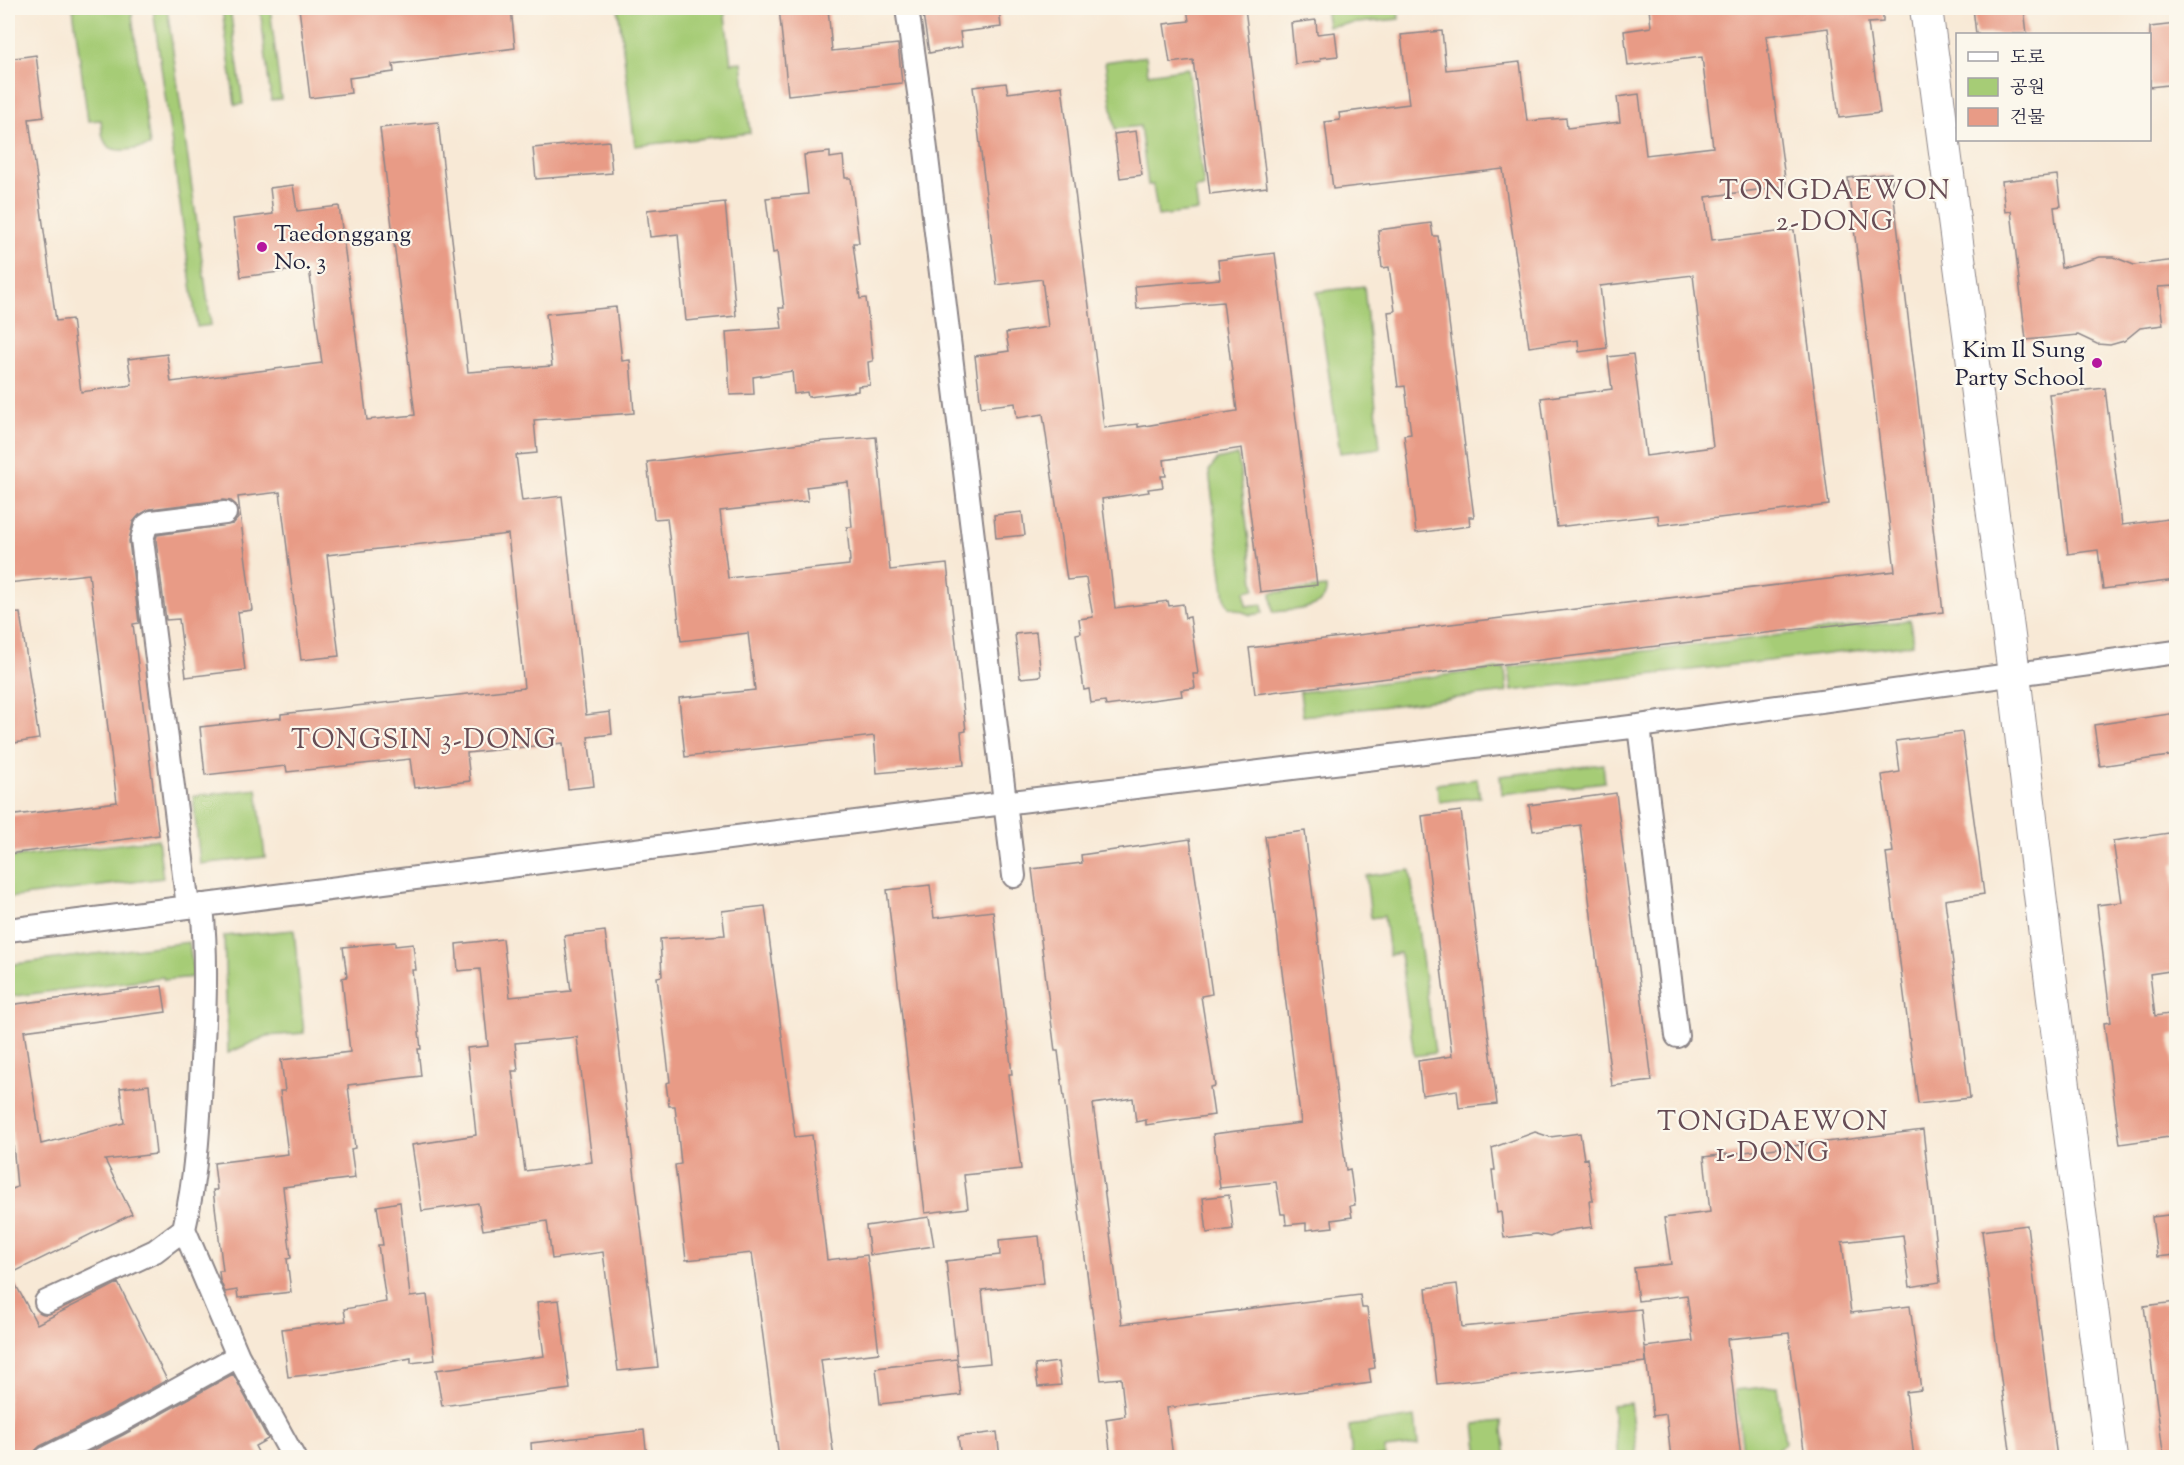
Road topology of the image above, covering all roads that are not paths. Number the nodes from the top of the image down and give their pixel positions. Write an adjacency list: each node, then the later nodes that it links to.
1 (907, 8): 7 (street)
2 (1926, 8): 5 (main road)
3 (225, 513): 9 (street)
4 (2176, 652): 5 (street)
5 (2014, 674): 6 (street); 17 (main road)
6 (1639, 726): 7 (street); 11 (street)
7 (1004, 803): 8 (street); 9 (street)
8 (1014, 876)
9 (195, 906): 10 (street); 12 (street)
10 (8, 930)
11 (1677, 1036)
12 (184, 1229): 13 (street); 14 (street)
13 (46, 1302)
14 (238, 1356): 15 (street); 16 (street)
15 (46, 1458)
16 (294, 1458)
17 (2111, 1458)

